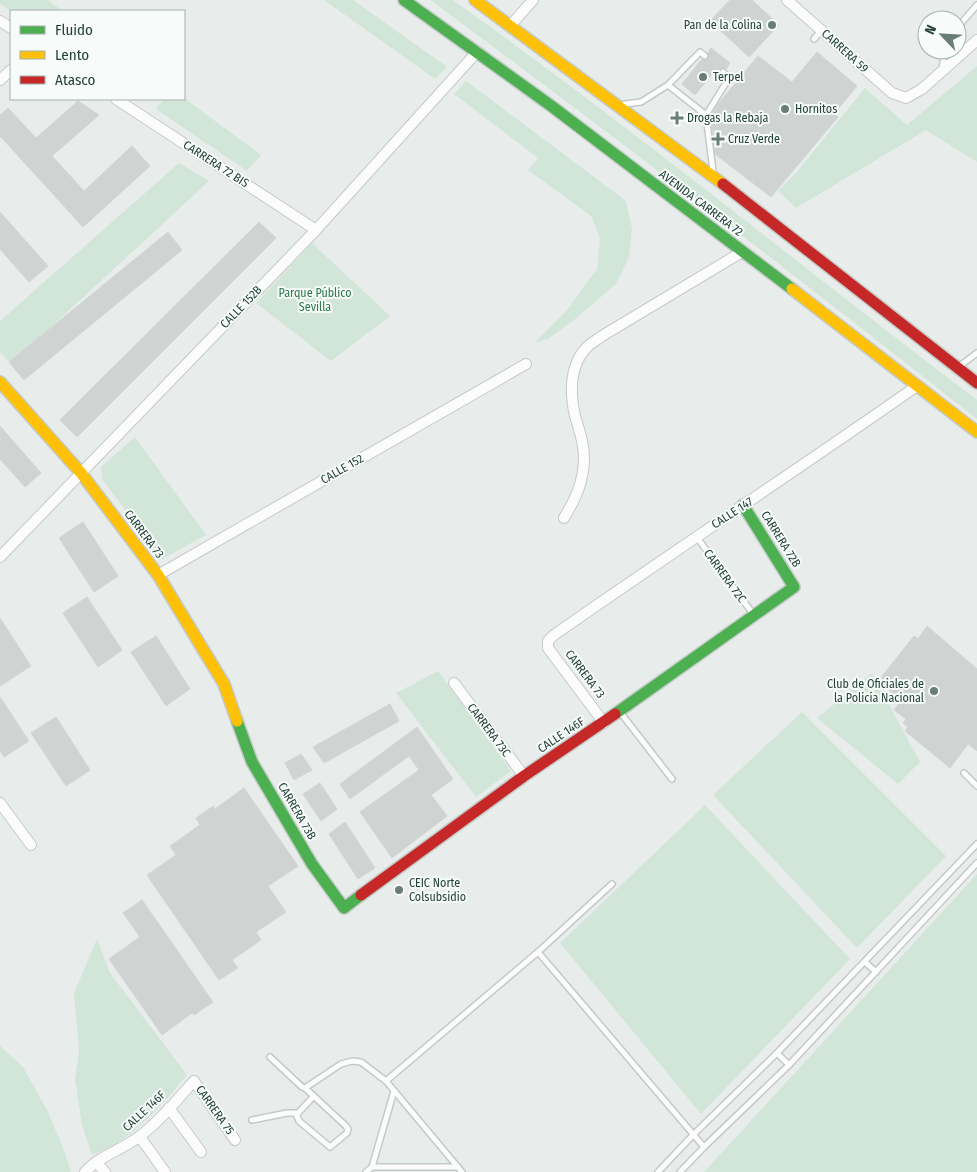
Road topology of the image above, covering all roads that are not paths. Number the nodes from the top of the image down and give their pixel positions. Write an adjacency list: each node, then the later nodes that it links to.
1 (404, 0): 11 (main road, AVENIDA CARRERA 72)
2 (475, 0): 7 (main road)
3 (534, 0): 7 (street)
4 (787, 0): 8 (street, CARRERA 59)
5 (977, 5): 6 (lane)
6 (967, 16)
7 (510, 26): 20 (main road)
8 (822, 30): 9 (lane); 16 (street, CARRERA 59)
9 (814, 39)
10 (977, 40): 16 (street)
11 (477, 52): 23 (street, CALLE 152B); 24 (main road, AVENIDA CARRERA 72)
12 (705, 56): 18 (lane)
13 (944, 60): 16 (lane)
14 (10, 71): 17 (street)
15 (723, 72): 21 (lane)
16 (942, 72)
17 (0, 80)
18 (668, 85): 20 (lane); 21 (lane)
19 (118, 100): 23 (street, CARRERA 72 BIS)
20 (615, 105): 22 (main road)
21 (706, 115): 22 (lane)
22 (715, 178): 27 (main road)
23 (316, 230): 32 (street, CALLE 152B)
24 (742, 252): 30 (main road, AVENIDA CARRERA 72); 34 (street)
25 (977, 353): 27 (lane)
26 (526, 364): 37 (street, CALLE 152)
27 (957, 368): 29 (main road)
28 (0, 382): 32 (main road, CARRERA 73)
29 (977, 383)
30 (917, 386): 31 (main road, AVENIDA CARRERA 72); 33 (street, CALLE 147)
31 (977, 432)
32 (81, 473): 36 (street, CALLE 152B); 37 (main road, CARRERA 73)
33 (744, 505): 35 (street, CALLE 147); 38 (main road, CARRERA 72B)
34 (564, 518)
35 (696, 536): 39 (lane, CARRERA 72C); 40 (street, CALLE 147)
36 (0, 557)
37 (158, 575): 43 (main road, CARRERA 73)
38 (794, 587): 39 (main road, CALLE 146F)
39 (754, 617): 42 (main road, CALLE 146F)
40 (548, 641): 44 (street, CARRERA 73)
41 (454, 683): 46 (street, CARRERA 73C)
42 (619, 712): 44 (main road, CALLE 146F); 47 (lane)
43 (238, 722): 54 (main road, CARRERA 73B)
44 (604, 723): 46 (main road, CALLE 146F)
45 (964, 773): 48 (lane)
46 (524, 776): 54 (main road, CALLE 146F)
47 (672, 779)
48 (977, 786)
49 (0, 802): 51 (street)
50 (977, 844): 56 (lane)
51 (31, 845)
52 (977, 863): 57 (lane)
53 (612, 884): 55 (lane)
54 (344, 908)
55 (538, 952): 62 (lane); 69 (lane)
56 (865, 962): 57 (lane); 58 (lane)
57 (876, 972): 60 (lane)
58 (777, 1053): 60 (lane); 69 (lane)
59 (270, 1056): 63 (lane)
60 (789, 1065): 72 (lane)
61 (194, 1081): 66 (street, CALLE 146F); 71 (street, CARRERA 75)
62 (386, 1081): 63 (lane); 64 (lane)
63 (306, 1088): 65 (lane)
64 (394, 1091): 75 (lane); 76 (lane)
65 (314, 1096): 67 (lane); 67 (lane)
66 (169, 1108): 70 (street, CALLE 146F); 73 (street)
67 (298, 1113): 68 (lane)
68 (252, 1120)
69 (693, 1135): 72 (lane); 82 (lane)
70 (140, 1137): 74 (street, CALLE 146F); 79 (street)
71 (235, 1140)
72 (704, 1147): 83 (lane)
73 (202, 1152)
74 (96, 1162): 77 (street, CALLE 146F); 78 (street)
75 (372, 1167): 76 (lane); 80 (lane)
76 (458, 1167): 81 (lane)
77 (84, 1172)
78 (105, 1172)
79 (165, 1172)
80 (366, 1172)
81 (462, 1172)
82 (658, 1172)
83 (680, 1172)

